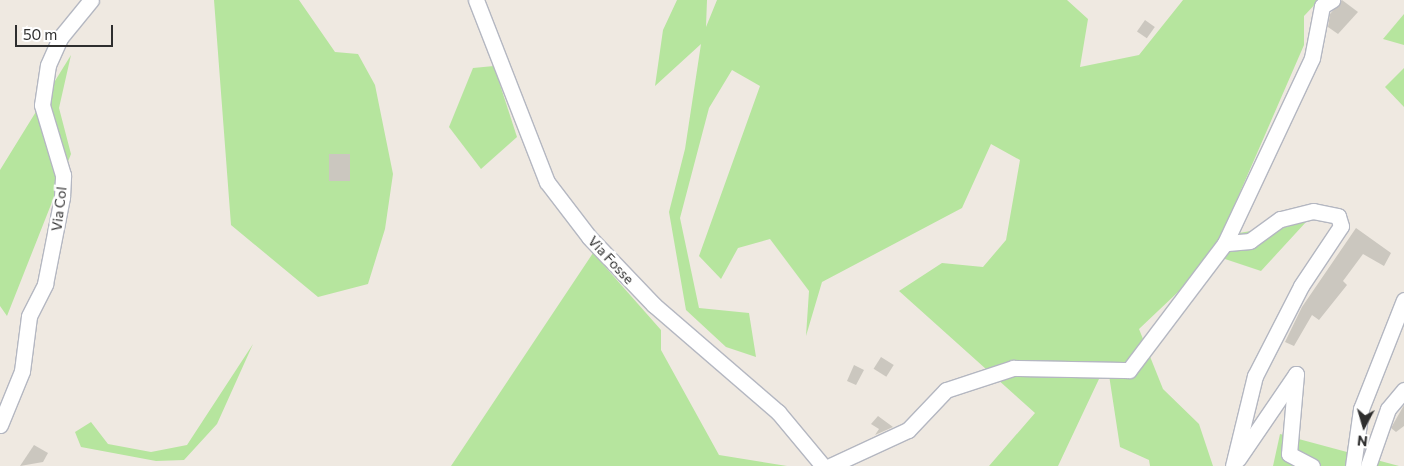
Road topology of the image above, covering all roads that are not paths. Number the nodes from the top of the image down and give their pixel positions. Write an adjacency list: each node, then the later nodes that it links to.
1 (91, 0): 7 (street, Via Col)
2 (476, 0): 8 (street, Via Fosse)
3 (1332, 0): 4 (street)
4 (1225, 242): 9 (street); 10 (street)
5 (1404, 300): 12 (street)
6 (1404, 390): 13 (street)
7 (0, 425)
8 (823, 466)
9 (830, 466)
10 (1233, 466): 11 (street)
11 (1312, 466)
12 (1353, 466)
13 (1368, 466)

